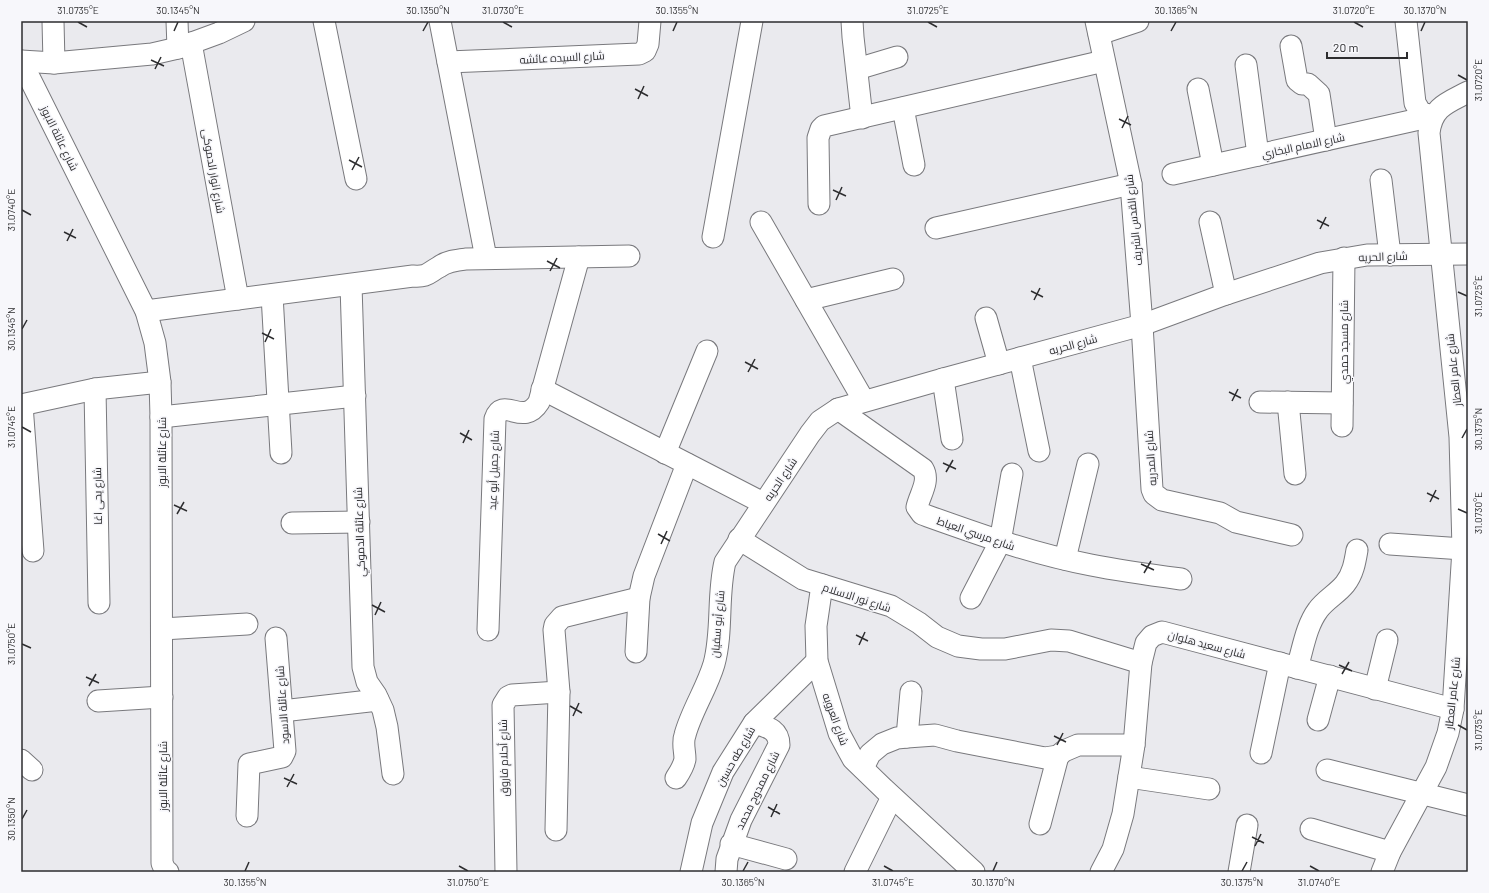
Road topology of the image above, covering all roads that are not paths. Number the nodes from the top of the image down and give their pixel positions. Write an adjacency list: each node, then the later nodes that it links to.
1 (53, 21): 18 (street)
2 (177, 21): 12 (street, شارع انوار الدموكى)
3 (244, 21): 12 (street)
4 (324, 21): 31 (street)
5 (440, 21): 17 (street)
6 (650, 21): 17 (street, شارع السيده عائشه)
7 (752, 21): 38 (street)
8 (852, 21): 20 (street)
9 (1138, 21): 11 (street)
10 (1406, 21): 24 (street)
11 (1097, 27): 16 (street, شارع القدس الشريف)
12 (184, 46): 18 (street); 50 (street, شارع انوار الدموكى)
13 (1292, 46): 26 (street)
14 (897, 57): 20 (street)
15 (21, 61): 18 (street); 52 (street, شارع عائلة الابوز)
16 (1104, 61): 23 (street); 33 (street, شارع القدس الشريف)
17 (448, 62): 44 (street)
18 (54, 64)
19 (1246, 65): 27 (street)
20 (856, 69): 25 (street)
21 (1198, 89): 29 (street)
22 (1468, 92): 24 (street)
23 (903, 108): 25 (street); 28 (street)
24 (1433, 116): 26 (street, شارع الامام البخاري); 41 (street, شارع عامر العطار)
25 (862, 118): 34 (street)
26 (1326, 140): 27 (street, شارع الامام البخاري)
27 (1258, 155): 29 (street, شارع الامام البخاري)
28 (914, 164)
29 (1213, 165): 30 (street, شارع الامام البخاري)
30 (1173, 174)
31 (356, 179)
32 (1381, 180): 40 (street)
33 (1131, 184): 37 (street); 54 (street, شارع القدس الشريف)
34 (819, 204)
35 (761, 222): 51 (street)
36 (1210, 222): 48 (street)
37 (936, 228)
38 (713, 237)
39 (1468, 254): 41 (street, شارع الحريه)
40 (1390, 255): 41 (street, شارع الحريه); 45 (street, شارع الحريه)
41 (1441, 255): 72 (street, شارع عامر العطار)
42 (629, 256): 43 (street)
43 (578, 257): 44 (street); 61 (street, شارع جميل أبو عيد)
44 (486, 258): 47 (street)
45 (1344, 258): 48 (street, شارع الحريه); 66 (street, شارع مسجد حمدي)
46 (893, 279): 51 (street)
47 (351, 285): 49 (street); 62 (street, شارع عائلة الدموكي)
48 (1226, 294): 54 (street, شارع الحريه)
49 (272, 295): 50 (street); 67 (street)
50 (238, 299): 52 (street)
51 (806, 300): 63 (street)
52 (146, 311): 59 (street, شارع عائلة الابوز)
53 (986, 318): 57 (street)
54 (1142, 325): 56 (street, شارع الحريه); 84 (street, شارع المدريه)
55 (706, 351): 75 (street)
56 (1020, 358): 57 (street, شارع الحريه); 74 (street)
57 (999, 364): 58 (street, شارع الحريه)
58 (943, 379): 63 (street, شارع الحريه); 73 (street)
59 (160, 382): 60 (street); 70 (street, شارع عائلة الابوز)
60 (95, 389): 68 (street); 97 (street, شارع يحى اغا)
61 (542, 389): 75 (street); 100 (street, شارع جميل أبو عيد)
62 (355, 396): 67 (street); 82 (street, شارع عائلة الدموكي)
63 (864, 401): 69 (street, شارع الحريه)
64 (1260, 402): 65 (street)
65 (1288, 402): 66 (street); 80 (street)
66 (1342, 403): 71 (street, شارع مسجد حمدي)
67 (278, 404): 70 (street); 76 (street)
68 (21, 405): 90 (street)
69 (838, 409): 81 (street, شارع الحريه); 86 (street, شارع مرسي العياط)
70 (161, 417): 99 (street, شارع عائلة الابوز)
71 (1342, 426)
72 (1464, 437): 88 (street, شارع عامر العطار)
73 (952, 439)
74 (1039, 451)
75 (665, 452): 77 (street)
76 (281, 453)
77 (687, 464): 81 (street); 95 (street)
78 (1088, 464): 91 (street)
79 (1012, 474): 86 (street)
80 (1295, 474)
81 (763, 503): 85 (street, شارع الحريه)
82 (359, 522): 83 (street); 112 (street, شارع عائلة الدموكي)
83 (292, 523)
84 (1292, 535)
85 (739, 539): 94 (street, شارع نور الاسلام); 126 (street, شارع أبو سفيان)
86 (1000, 542): 91 (street, شارع مرسي العياط); 96 (street)
87 (1390, 544): 88 (street)
88 (1463, 549): 93 (street, شارع عامر العطار)
89 (1357, 550): 106 (street)
90 (33, 551)
91 (1065, 559): 92 (street, شارع مرسي العياط)
92 (1181, 580)
93 (1465, 584): 114 (street, شارع عامر العطار)
94 (822, 585): 104 (street, شارع العروبه); 105 (street, شارع نور الاسلام)
95 (639, 598): 103 (street); 109 (street)
96 (971, 598)
97 (99, 603)
98 (247, 624): 99 (street)
99 (162, 629): 111 (street, شارع عائلة الابوز)
100 (488, 630)
101 (276, 638): 115 (street, شارع عائلة الاسود)
102 (1387, 640): 108 (street)
103 (636, 652)
104 (817, 661): 117 (street, شارع طه حسين); 122 (street, شارع العروبه)
105 (1141, 663): 106 (street, شارع سعيد هلوان); 119 (street, شارع سعيد هلوان)
106 (1289, 666): 107 (street, شارع سعيد هلوان); 120 (street)
107 (1330, 676): 108 (street, شارع سعيد هلوان); 116 (street)
108 (1375, 689): 114 (street, شارع سعيد هلوان)
109 (559, 692): 134 (street); 140 (street, شارع أحلام فاروق)
110 (911, 692): 118 (street)
111 (162, 697): 113 (street); 139 (street, شارع عائلة الابوز)
112 (378, 700): 115 (street); 124 (street, شارع عائلة الدموكي)
113 (98, 701)
114 (1453, 709): 128 (street, شارع عامر العطار)
115 (282, 711): 131 (street, شارع عائلة الاسود)
116 (1318, 720)
117 (754, 723): 136 (street, شارع ممدوح محمد); 141 (street, شارع طه حسين)
118 (907, 736): 121 (street); 122 (street)
119 (1134, 745): 121 (street); 125 (street, شارع سعيد هلوان)
120 (1261, 753)
121 (1058, 756): 132 (street)
122 (863, 768): 129 (street, شارع العروبه)
123 (1327, 770): 128 (street)
124 (393, 774)
125 (1129, 777): 127 (street); 145 (street, شارع سعيد هلوان)
126 (676, 778)
127 (1209, 789)
128 (1422, 793): 130 (street); 137 (street, شارع عامر العطار)
129 (892, 797): 143 (street); 144 (street, شارع العروبه)
130 (1468, 805)
131 (247, 816)
132 (1040, 824)
133 (1247, 825): 146 (street)
134 (556, 830)
135 (1311, 830): 137 (street)
136 (731, 844): 138 (street); 142 (street, شارع ممدوح محمد)
137 (1390, 852): 147 (street, شارع عامر العطار)
138 (786, 859)
139 (168, 872)
140 (506, 872)
141 (691, 872)
142 (726, 872)
143 (855, 872)
144 (974, 872)
145 (1101, 872)
146 (1238, 872)
147 (1382, 872)

